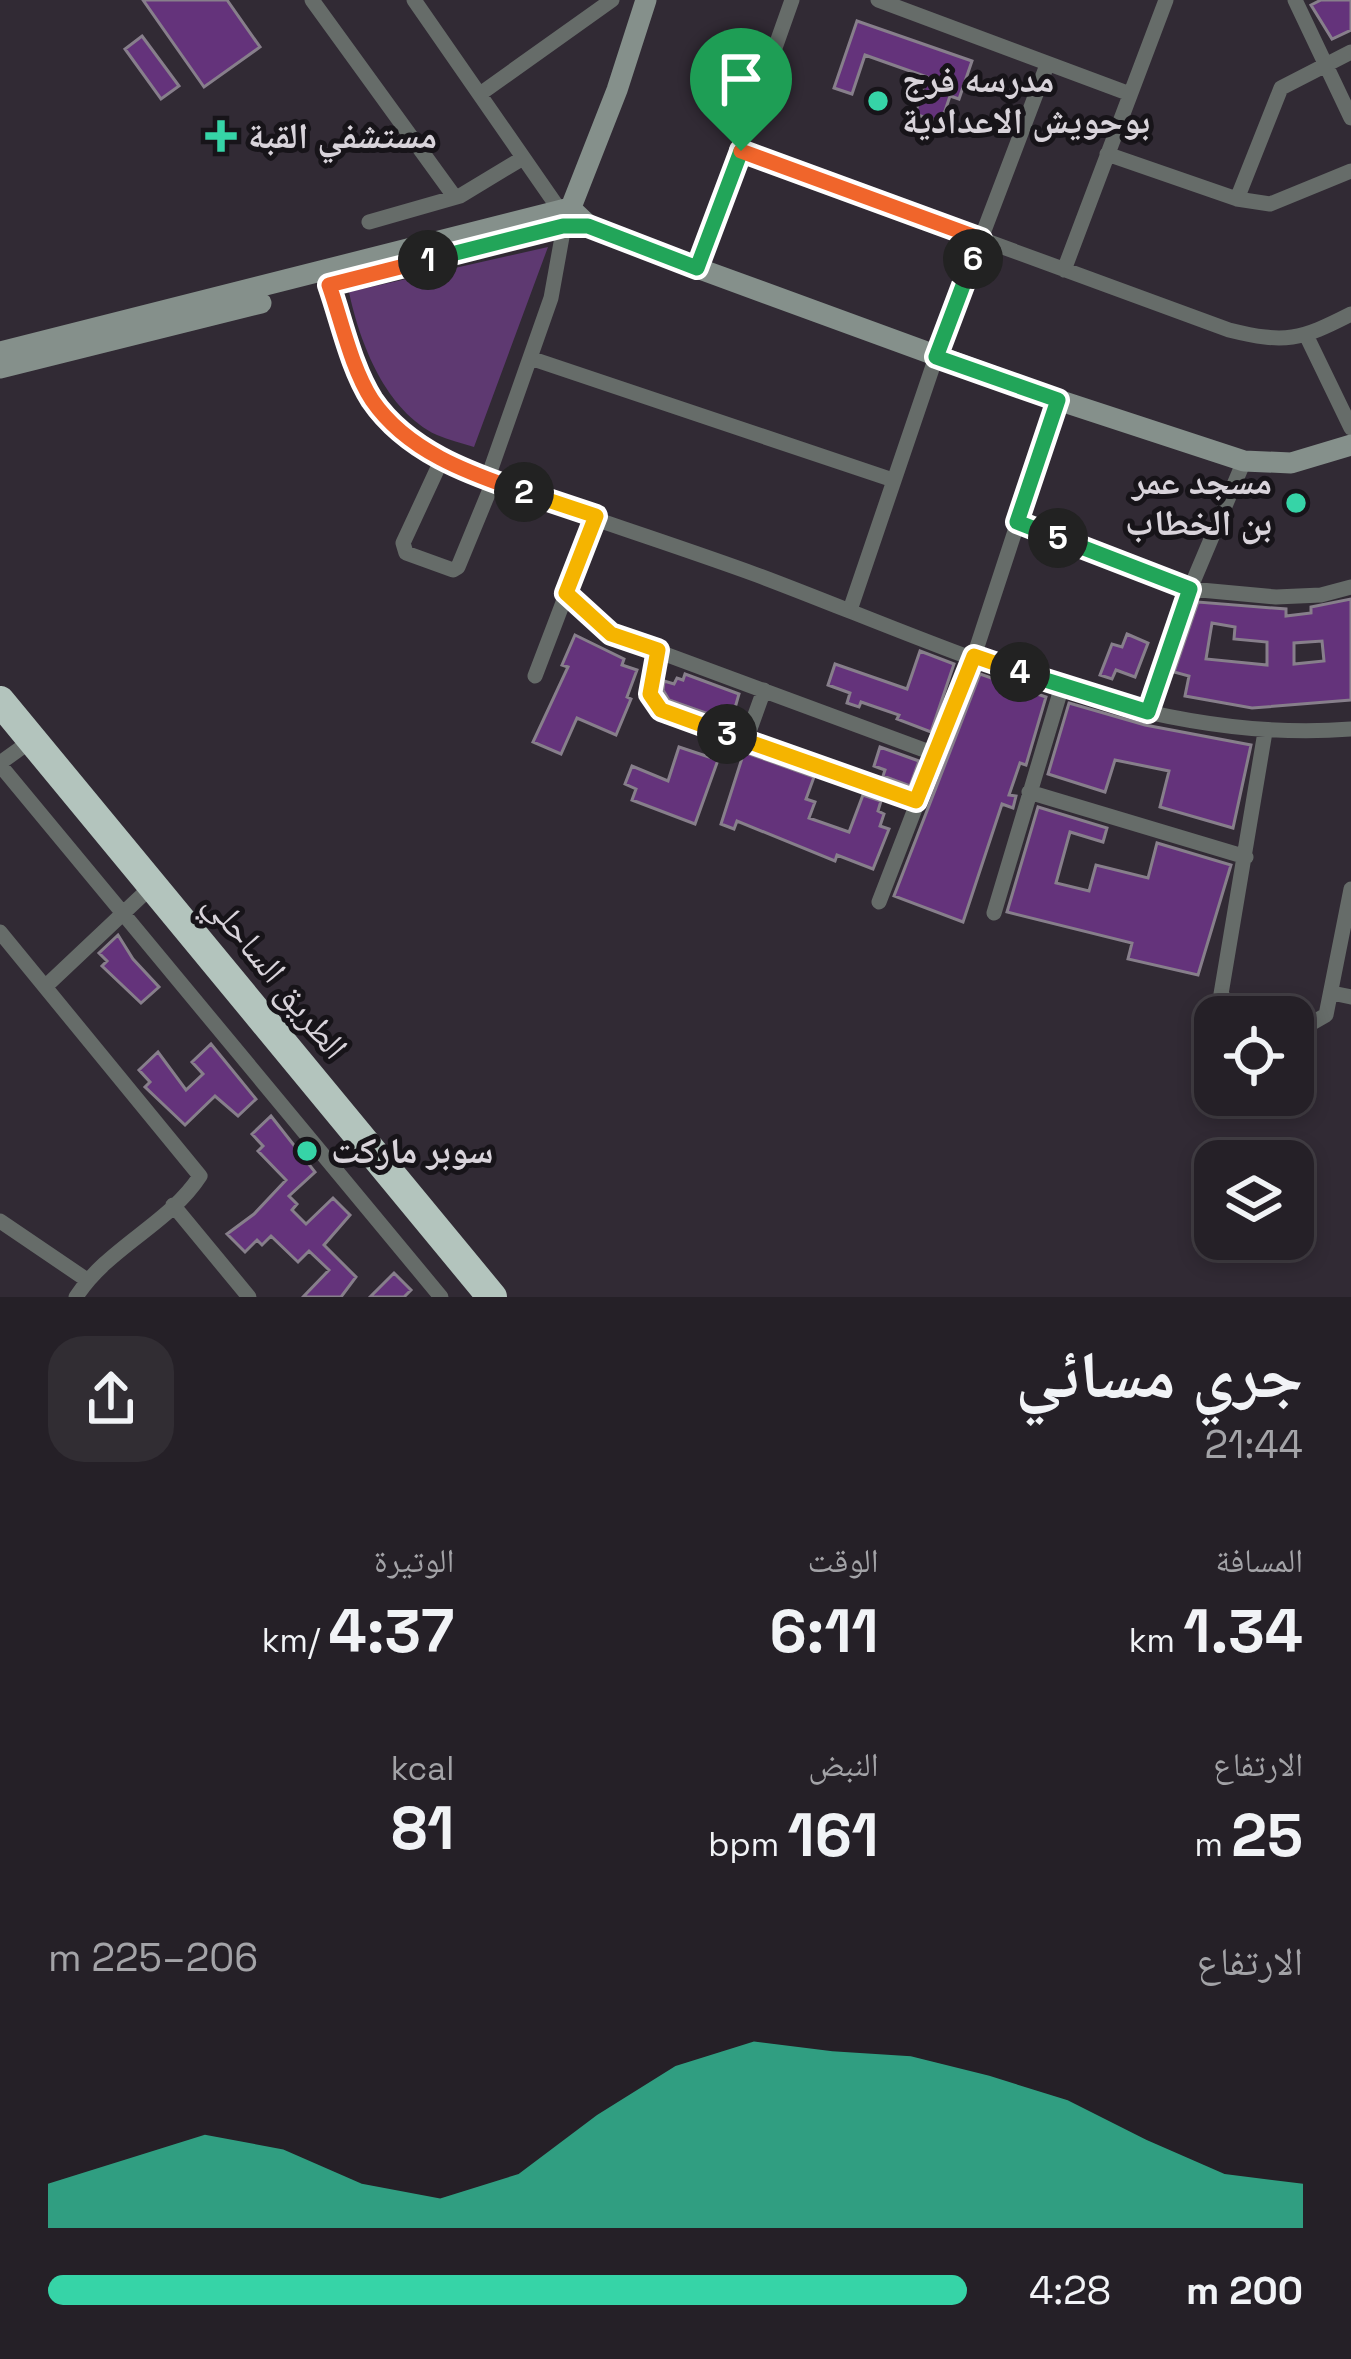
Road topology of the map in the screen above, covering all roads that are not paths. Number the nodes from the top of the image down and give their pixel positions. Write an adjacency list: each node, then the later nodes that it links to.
1 (312, 0): 21 (street)
2 (414, 0): 14 (street)
3 (612, 0): 14 (street)
4 (646, 0): 23 (main road)
5 (792, 0): 17 (street)
6 (878, 0): 10 (street)
7 (934, 0): 10 (street)
8 (1166, 0): 15 (street)
9 (1295, 0): 12 (street)
10 (913, 13): 13 (street)
11 (1351, 52): 12 (street)
12 (1326, 64): 16 (street); 22 (street)
13 (1047, 65): 15 (street); 25 (street)
14 (480, 94): 19 (street)
15 (1130, 94): 18 (street)
16 (1351, 118)
17 (741, 151): 25 (street); 26 (street)
18 (1107, 154): 22 (street); 27 (street)
19 (523, 158): 21 (street); 23 (street)
20 (1351, 171): 22 (street)
21 (454, 196): 24 (street)
22 (1237, 200)
23 (564, 214): 26 (main road); 28 (main road); 33 (street)
24 (370, 222)
25 (981, 239): 27 (street); 32 (street)
26 (697, 268): 32 (main road)
27 (1064, 270): 30 (street)
28 (327, 279): 31 (main road); 34 (main road); 38 (street)
29 (1351, 314): 30 (street)
30 (1307, 337): 36 (street)
31 (0, 352)
32 (936, 357): 35 (main road); 40 (street)
33 (532, 359): 40 (street); 41 (street)
34 (0, 368)
35 (1058, 400): 39 (main road); 43 (street)
36 (1351, 428)
37 (1351, 446): 39 (main road)
38 (442, 459): 41 (street); 41 (street)
39 (1244, 461): 45 (street)
40 (893, 480): 47 (street)
41 (490, 481): 42 (street)
42 (596, 516): 46 (street); 47 (street)
43 (1017, 522): 45 (street); 49 (street)
44 (1351, 587): 45 (street)
45 (1190, 589): 54 (street)
46 (566, 593): 48 (street); 50 (street)
47 (850, 610): 49 (street)
48 (658, 650): 52 (street); 58 (street)
49 (974, 656): 51 (street); 59 (street)
50 (535, 676)
51 (1062, 686): 54 (street); 61 (street)
52 (764, 689): 58 (street); 59 (street)
53 (0, 701): 57 (highway, الطريق الساحلي)
54 (1148, 712): 56 (street)
55 (1351, 729): 56 (street)
56 (1265, 732): 63 (street)
57 (32, 740): 60 (street); 64 (highway, الطريق الساحلي)
58 (746, 740): 62 (street)
59 (935, 754): 62 (street)
60 (0, 764): 68 (street)
61 (1029, 792): 63 (street); 67 (street)
62 (916, 801): 66 (street)
63 (1246, 857): 72 (street)
64 (152, 886): 68 (street); 78 (highway, الطريق الساحلي)
65 (1351, 889): 71 (street)
66 (879, 902)
67 (994, 913)
68 (121, 914): 70 (street); 81 (street)
69 (0, 932): 70 (street)
70 (46, 986): 75 (street)
71 (1332, 993): 73 (street); 74 (street)
72 (1222, 996)
73 (1351, 997)
74 (1314, 1020)
75 (173, 1205): 77 (street); 80 (street)
76 (0, 1221): 77 (street)
77 (87, 1280): 79 (street)
78 (483, 1285): 81 (street)
79 (76, 1297)
80 (249, 1297)
81 (443, 1297)

